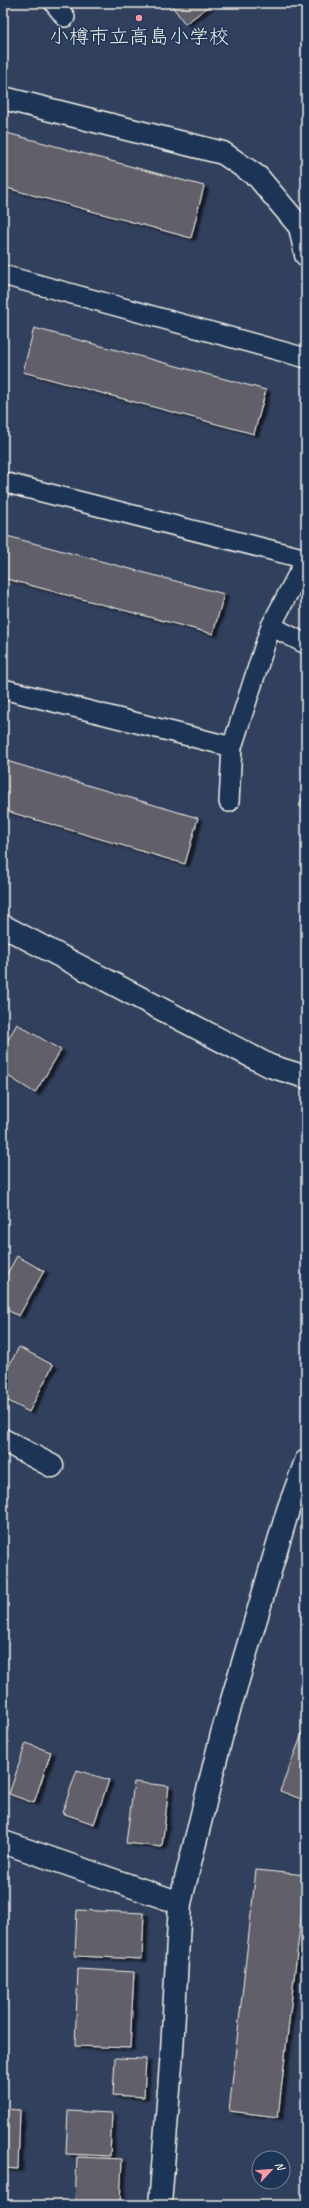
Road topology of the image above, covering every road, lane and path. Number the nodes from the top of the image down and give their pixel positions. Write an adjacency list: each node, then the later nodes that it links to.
1 (3, 98): 2 (street)
2 (306, 255)
3 (3, 275): 4 (lane)
4 (306, 358)
5 (3, 482): 6 (lane)
6 (306, 559): 7 (lane)
7 (271, 626): 8 (lane); 10 (lane)
8 (306, 644)
9 (3, 689): 10 (lane)
10 (232, 747): 11 (lane)
11 (228, 802)
12 (3, 926): 13 (street)
13 (306, 1077)
14 (3, 1440): 16 (street)
15 (306, 1461): 18 (street)
16 (52, 1466)
17 (3, 1842): 18 (street)
18 (180, 1903): 19 (street)
19 (160, 2205)

